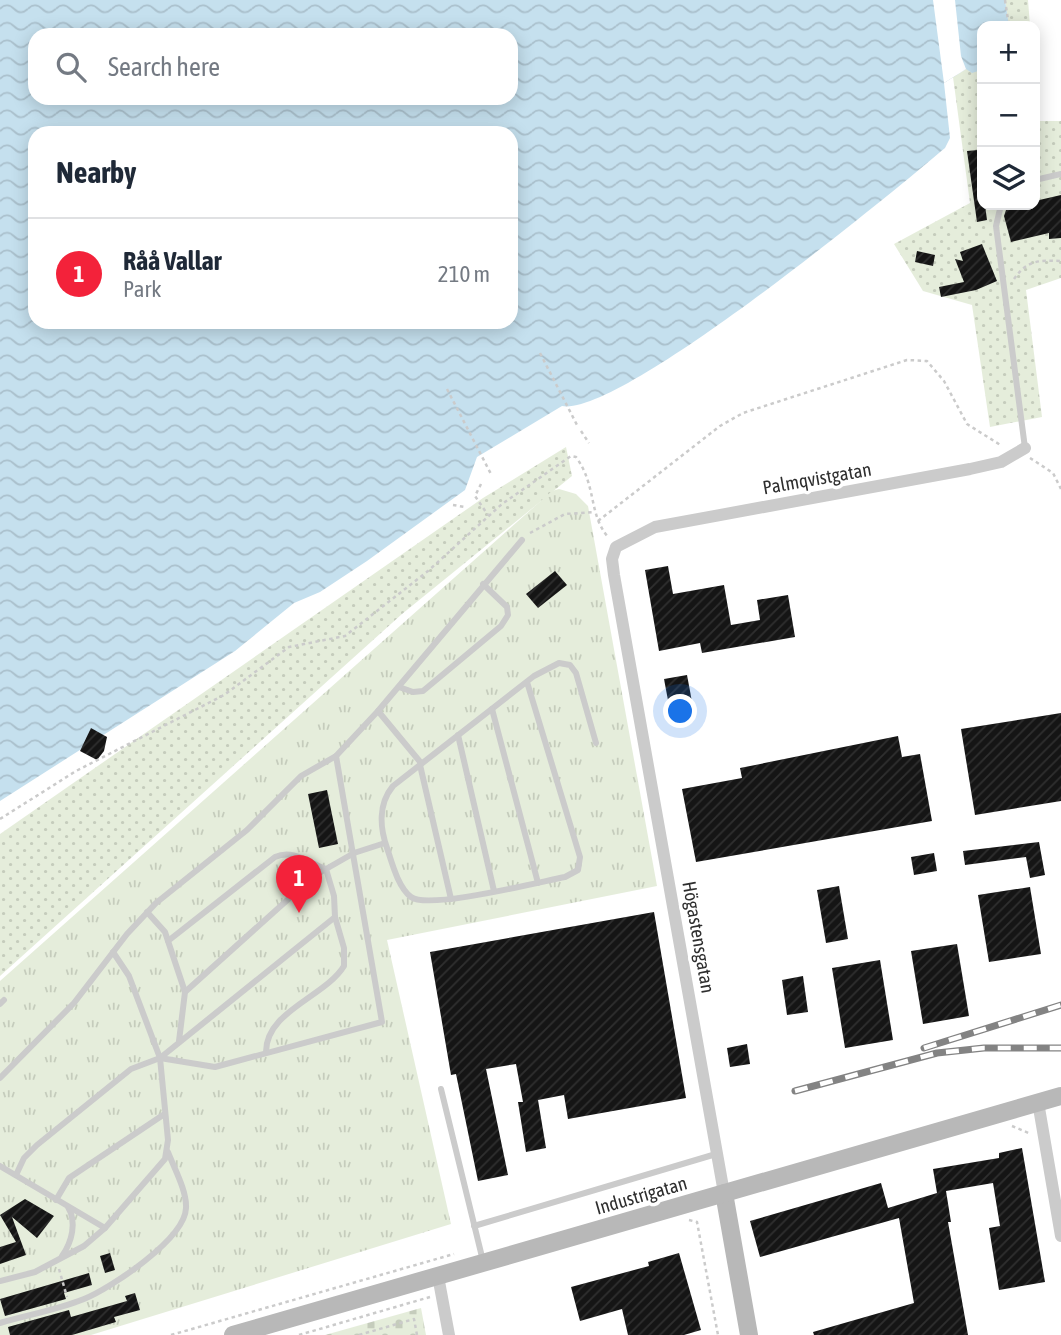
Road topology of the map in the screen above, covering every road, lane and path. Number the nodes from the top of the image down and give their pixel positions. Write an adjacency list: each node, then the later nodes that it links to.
1 (1005, 0): 2 (path)
2 (1008, 21)
3 (1061, 174): 4 (lane)
4 (1040, 179)
5 (1000, 210): 7 (lane)
6 (1061, 261): 7 (path)
7 (1006, 295): 13 (lane)
8 (540, 353): 10 (path)
9 (447, 389): 14 (path)
10 (577, 425)
11 (581, 431): 12 (path)
12 (589, 443)
13 (1021, 450): 16 (path); 21 (path); 23 (street, Palmqvistgatan)
14 (492, 475)
15 (481, 484): 20 (path)
16 (1061, 489)
17 (453, 505): 18 (path)
18 (465, 507)
19 (595, 512): 20 (path); 21 (path); 22 (path)
20 (488, 515): 33 (path)
21 (597, 521): 23 (path)
22 (522, 540): 24 (lane)
23 (616, 547): 56 (street, Högastensgatan)
24 (483, 584): 26 (lane); 26 (lane)
25 (527, 682): 27 (lane); 30 (lane); 37 (lane)
26 (399, 687): 28 (lane)
27 (492, 709): 29 (lane); 37 (lane)
28 (378, 711): 31 (lane); 32 (lane)
29 (458, 735): 32 (lane); 38 (lane)
30 (596, 743)
31 (336, 756): 35 (lane); 40 (lane)
32 (420, 764): 34 (lane); 39 (lane)
33 (0, 818)
34 (385, 843): 35 (lane); 39 (lane)
35 (354, 853): 36 (lane); 46 (lane)
36 (326, 869): 41 (lane); 42 (lane); 44 (lane)
37 (538, 883): 38 (lane)
38 (494, 891): 39 (lane)
39 (451, 899)
40 (147, 912): 42 (lane); 43 (lane)
41 (335, 917): 45 (lane); 46 (lane)
42 (168, 941): 44 (lane)
43 (113, 952): 47 (lane); 48 (lane)
44 (186, 992): 45 (lane)
45 (179, 1041): 47 (lane)
46 (266, 1052): 47 (lane)
47 (160, 1058): 52 (lane); 58 (lane)
48 (0, 1078)
49 (441, 1090): 63 (lane)
50 (1061, 1096): 51 (street, Industrigatan)
51 (1038, 1102): 54 (street); 59 (street, Industrigatan)
52 (163, 1115): 55 (lane); 60 (lane)
53 (1006, 1127): 54 (path)
54 (1043, 1132): 65 (street)
55 (167, 1150): 64 (lane); 71 (lane)
56 (716, 1154): 59 (street, Högastensgatan); 63 (lane)
57 (0, 1166): 58 (lane)
58 (16, 1175): 60 (lane)
59 (724, 1193): 67 (street, Industrigatan); 79 (street, Högastensgatan)
60 (56, 1200): 61 (lane)
61 (66, 1206): 64 (lane); 66 (lane)
62 (684, 1219): 78 (path)
63 (474, 1226): 67 (lane)
64 (105, 1228): 66 (lane)
65 (1061, 1236)
66 (58, 1259): 69 (lane); 71 (path)
67 (483, 1262): 68 (street, Industrigatan)
68 (438, 1276): 70 (street); 73 (street, Industrigatan)
69 (0, 1281)
70 (441, 1294): 74 (path); 77 (street)
71 (68, 1304): 72 (lane)
72 (0, 1323)
73 (233, 1335)
74 (299, 1335)
75 (359, 1335): 76 (path)
76 (417, 1335)
77 (449, 1335)
78 (718, 1335)
79 (749, 1335)

